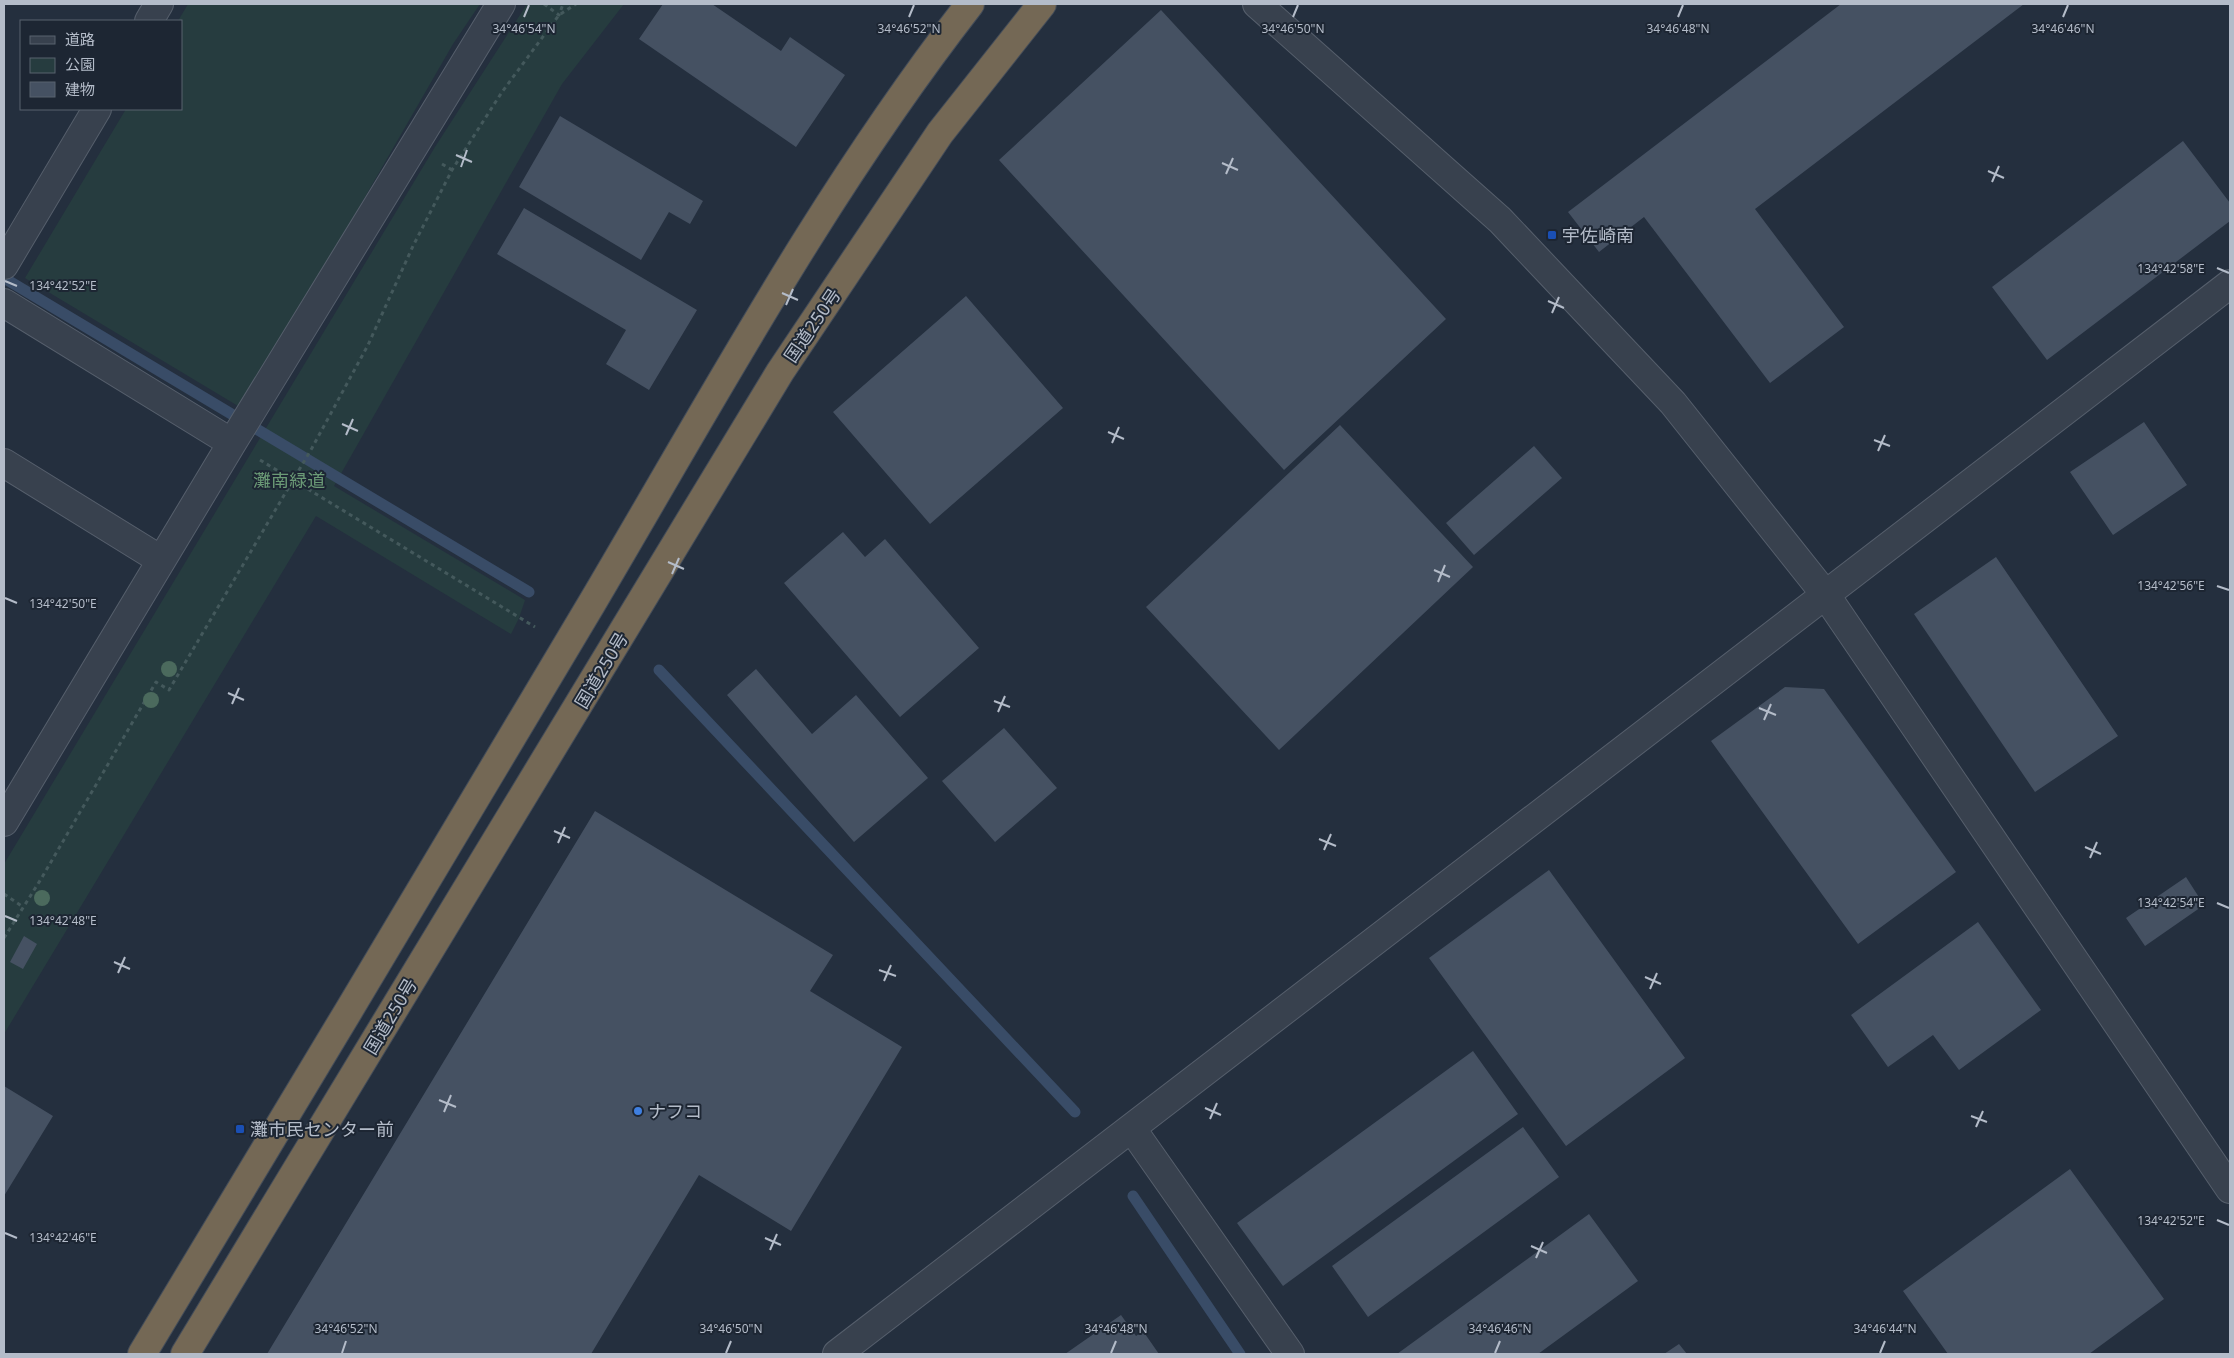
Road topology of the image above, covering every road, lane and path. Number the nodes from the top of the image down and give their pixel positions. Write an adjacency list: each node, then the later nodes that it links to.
1 (159, 4): 10 (street)
2 (501, 4): 15 (street)
3 (544, 4): 9 (path)
4 (563, 4): 9 (path)
5 (576, 4): 9 (path)
6 (970, 4): 27 (highway)
7 (1042, 4): 28 (highway, 国道250号)
8 (1257, 4): 19 (street)
9 (559, 15): 17 (path)
10 (149, 20)
11 (96, 110): 12 (street)
12 (4, 265)
13 (2230, 284): 19 (street)
14 (4, 303): 15 (street)
15 (232, 443): 17 (path); 18 (street)
16 (4, 463): 18 (street)
17 (292, 480): 20 (path); 23 (path)
18 (161, 560): 21 (street)
19 (1825, 594): 25 (street); 26 (street)
20 (535, 627)
21 (4, 822)
22 (4, 894): 23 (path)
23 (24, 907): 24 (path)
24 (4, 938)
25 (1132, 1129): 29 (street); 30 (street)
26 (2230, 1189)
27 (142, 1354)
28 (185, 1354)
29 (838, 1354)
30 (1290, 1354)

